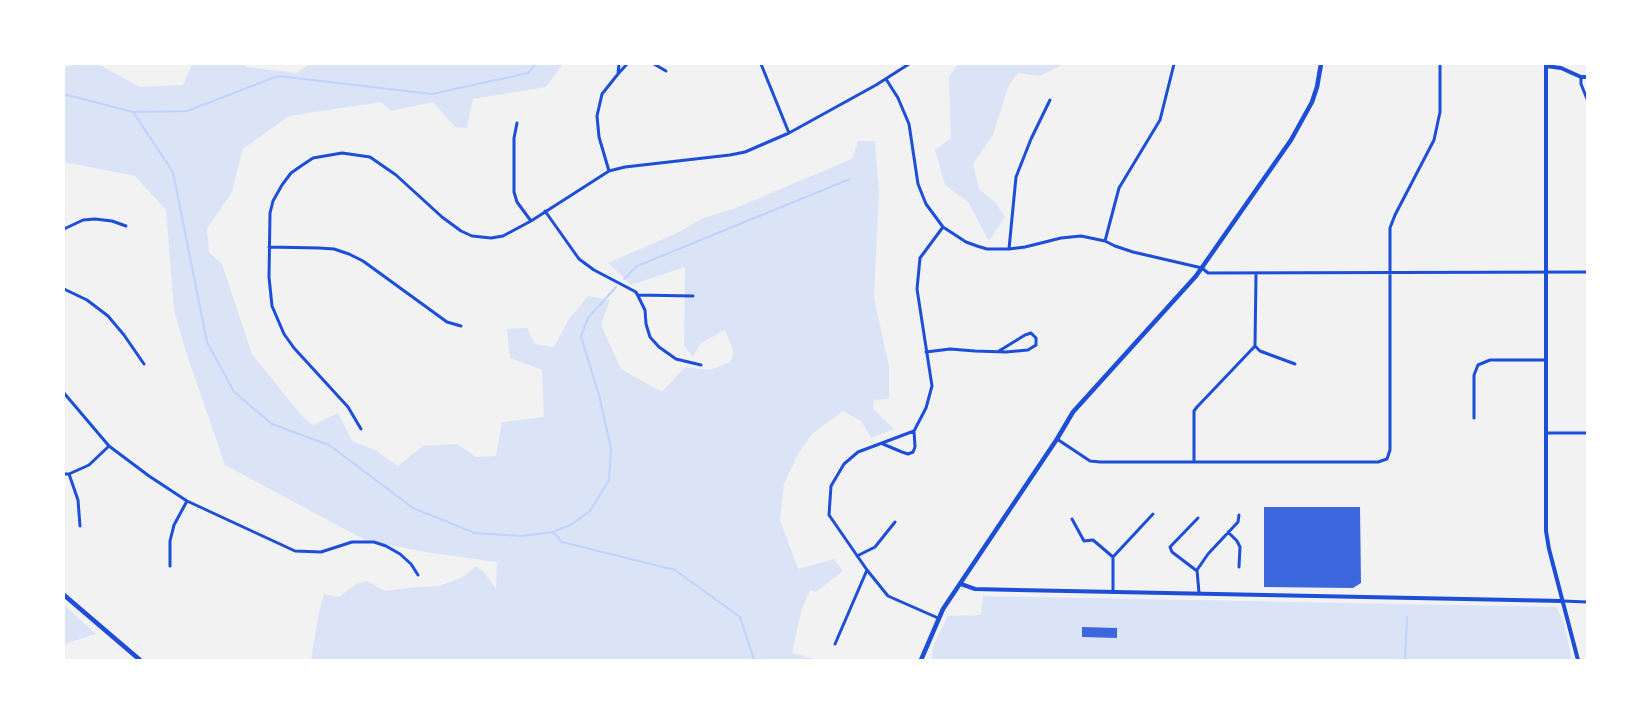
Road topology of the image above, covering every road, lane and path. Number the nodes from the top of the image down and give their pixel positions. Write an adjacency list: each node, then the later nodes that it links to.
1 (619, 64): 11 (street)
2 (627, 64): 11 (street)
3 (654, 64): 10 (street)
4 (761, 64): 18 (street)
5 (909, 64): 14 (street)
6 (1174, 64): 25 (street)
7 (1321, 64): 28 (main road)
8 (1440, 64): 31 (street)
9 (1546, 65): 12 (street); 29 (street)
10 (666, 71)
11 (618, 74): 19 (street)
12 (1581, 77): 13 (street); 15 (street)
13 (1587, 77)
14 (886, 79): 18 (street); 23 (street)
15 (1587, 99)
16 (1050, 100): 27 (street)
17 (517, 123): 21 (street)
18 (789, 133): 19 (street)
19 (609, 171): 20 (street)
20 (545, 211): 21 (street); 34 (street)
21 (531, 221): 26 (street)
22 (126, 226): 24 (street)
23 (943, 227): 27 (street); 39 (street)
24 (64, 229)
25 (1105, 241): 27 (street); 28 (street)
26 (269, 247): 36 (street); 46 (street)
27 (1009, 249)
28 (1202, 268): 32 (street); 50 (main road)
29 (1546, 272): 30 (street); 31 (street); 40 (street)
30 (1587, 272)
31 (1389, 273): 32 (street); 53 (street)
32 (1256, 274): 37 (street)
33 (64, 289): 41 (street)
34 (638, 295): 35 (street); 43 (street)
35 (693, 296)
36 (461, 326)
37 (1255, 346): 42 (street); 53 (street)
38 (999, 351): 38 (street); 39 (street)
39 (926, 352): 47 (street)
40 (1546, 360): 45 (street); 48 (street)
41 (144, 364)
42 (1295, 364)
43 (702, 365)
44 (64, 393): 52 (street)
45 (1474, 418)
46 (361, 429)
47 (914, 431): 51 (street); 51 (street)
48 (1546, 433): 49 (street); 75 (street)
49 (1587, 433)
50 (1057, 439): 53 (street); 71 (main road)
51 (883, 444): 64 (street)
52 (109, 446): 55 (street); 56 (street)
53 (1194, 462)
54 (64, 474): 55 (street)
55 (69, 474): 62 (street)
56 (187, 501): 66 (street); 70 (street)
57 (1154, 514): 65 (street)
58 (1239, 515): 63 (street)
59 (1198, 518): 69 (street)
60 (1072, 519): 65 (street)
61 (895, 522): 64 (street)
62 (80, 526)
63 (1228, 532): 67 (street); 69 (street)
64 (857, 556): 68 (street)
65 (1113, 557): 72 (street)
66 (170, 566)
67 (1239, 567)
68 (867, 570): 77 (street); 78 (street)
69 (1197, 571): 73 (street)
70 (418, 575)
71 (960, 584): 72 (street); 77 (main road)
72 (1113, 592): 73 (street)
73 (1199, 593): 75 (street)
74 (64, 595): 79 (main road)
75 (1563, 601): 76 (street); 81 (street)
76 (1587, 602)
77 (938, 618): 80 (main road)
78 (835, 644)
79 (140, 660)
80 (921, 660)
81 (1578, 660)

